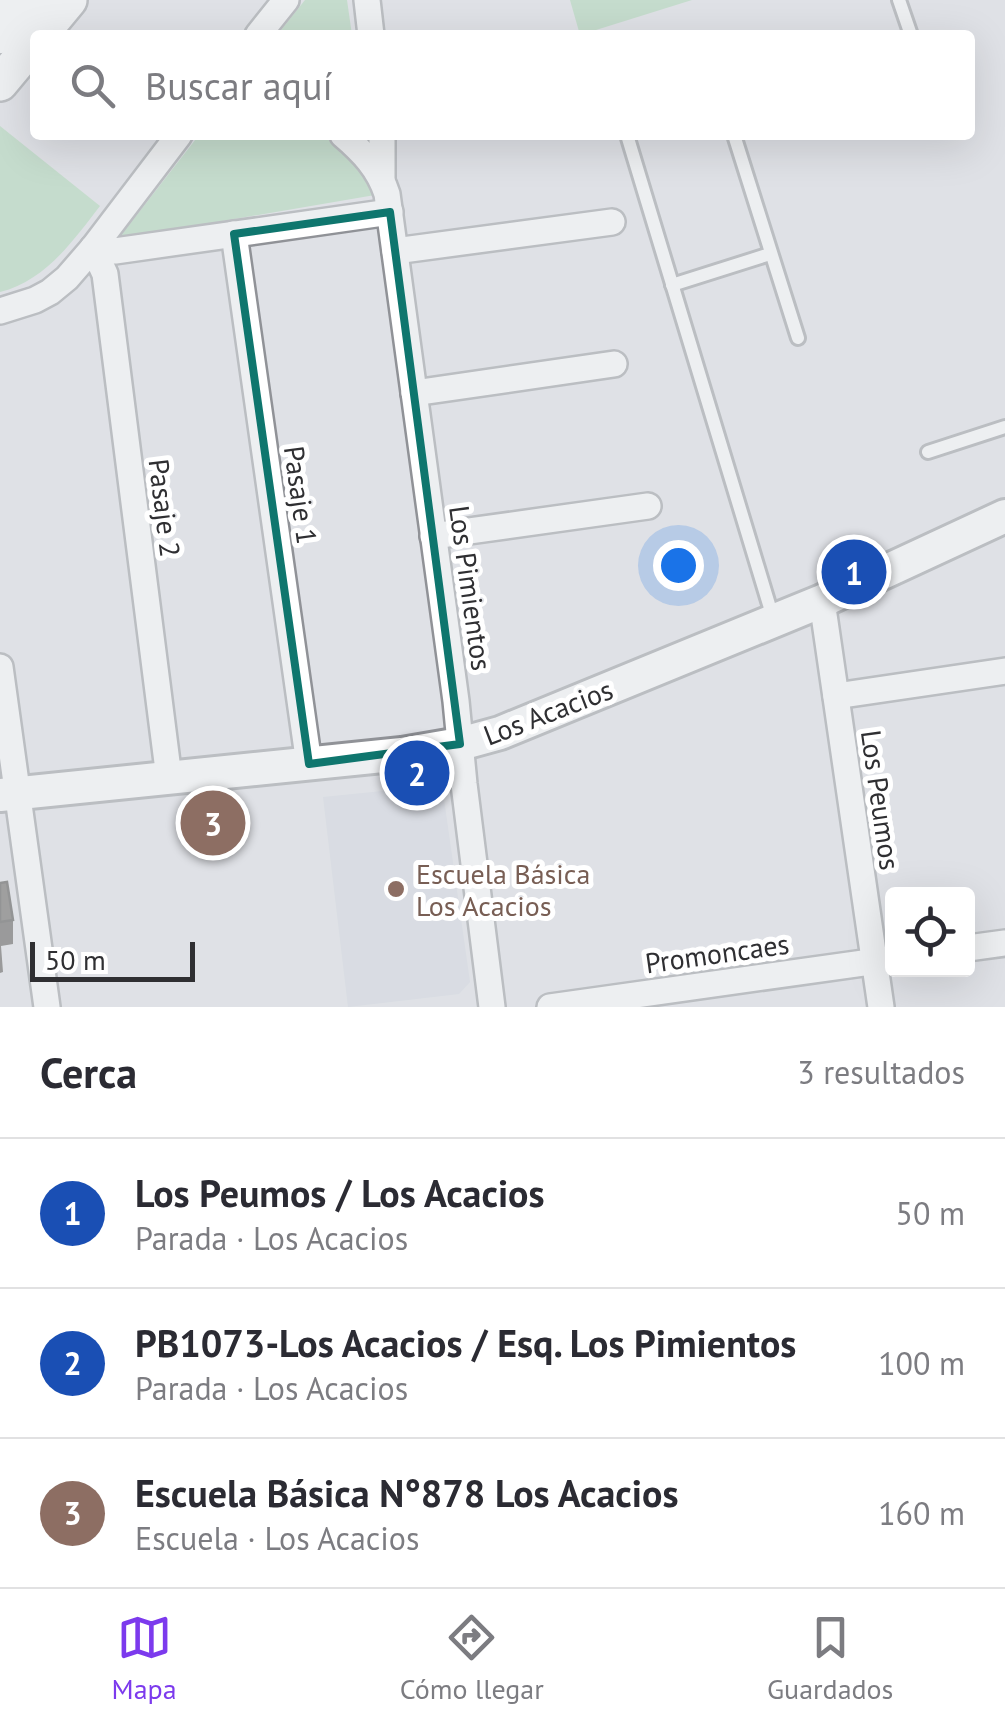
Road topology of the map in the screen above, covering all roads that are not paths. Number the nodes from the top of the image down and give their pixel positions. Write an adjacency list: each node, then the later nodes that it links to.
1 (25, 0): 6 (highway)
2 (69, 0): 7 (main road)
3 (286, 0): 8 (street)
4 (367, 0): 9 (street)
5 (900, 0): 10 (lane)
6 (0, 29)
7 (44, 30)
8 (262, 30)
9 (370, 30)
10 (909, 30)
11 (30, 47): 12 (main road)
12 (0, 83)
13 (175, 140): 22 (street)
14 (348, 140): 18 (street, Los Pimientos)
15 (382, 140): 18 (street, Los Pimientos)
16 (628, 140): 25 (lane)
17 (736, 140): 24 (lane)
18 (382, 179): 19 (street, Los Pimientos)
19 (390, 212): 21 (street); 23 (street, Los Pimientos)
20 (612, 222): 23 (street)
21 (234, 234): 22 (street); 41 (street, Pasaje 1)
22 (93, 248): 26 (street); 42 (street, Pasaje 2)
23 (395, 251): 29 (street, Los Pimientos)
24 (770, 254): 25 (lane); 27 (lane)
25 (672, 285): 36 (lane)
26 (0, 311)
27 (798, 338)
28 (614, 364): 29 (street)
29 (414, 393): 34 (street, Los Pimientos)
30 (1005, 427): 31 (lane)
31 (928, 452)
32 (648, 506): 34 (street)
33 (1005, 516): 35 (street, Los Acacios)
34 (434, 536): 40 (street, Los Pimientos)
35 (822, 601): 36 (street, Los Acacios); 39 (street, Los Peumos)
36 (774, 620): 40 (street, Los Acacios)
37 (0, 666): 43 (street)
38 (1005, 671): 39 (street)
39 (836, 696): 46 (street, Los Peumos)
40 (460, 744): 41 (street, Los Acacios); 49 (street, Los Pimientos)
41 (309, 764): 42 (street, Los Acacios)
42 (168, 778): 43 (street, Los Acacios)
43 (9, 794): 48 (street)
44 (1005, 943): 45 (street)
45 (975, 947)
46 (883, 960): 47 (street, Promoncaes); 51 (street, Los Peumos)
47 (604, 1003): 50 (street, Promoncaes)
48 (47, 1007)
49 (492, 1007)
50 (550, 1007)
51 (881, 1007)

